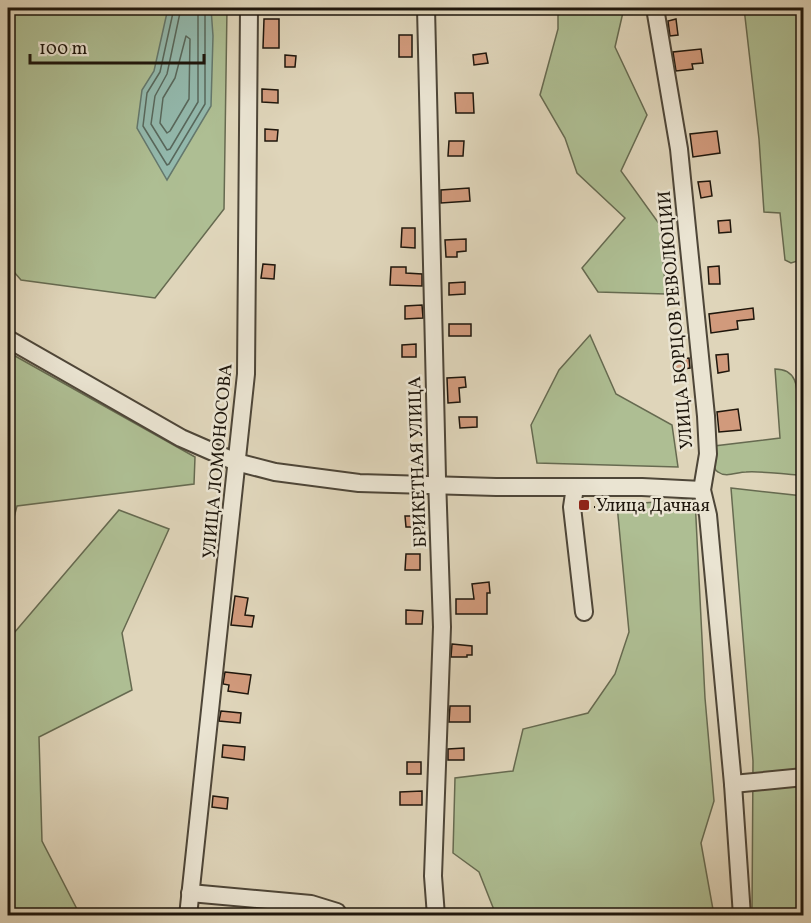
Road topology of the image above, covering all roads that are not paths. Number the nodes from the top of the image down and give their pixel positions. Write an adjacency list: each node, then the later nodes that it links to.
1 (249, 8): 5 (street, УЛИЦА ЛОМОНОСОВА)
2 (426, 8): 6 (street, БРИКЕТНАЯ УЛИЦА)
3 (655, 8): 8 (street, УЛИЦА БОРЦОВ РЕВОЛЮЦИИ)
4 (8, 339): 5 (street)
5 (236, 462): 6 (street); 12 (street, УЛИЦА ЛОМОНОСОВА)
6 (437, 486): 7 (street); 15 (street, БРИКЕТНАЯ УЛИЦА)
7 (575, 487): 8 (street); 9 (street)
8 (702, 490): 11 (street, УЛИЦА БОРЦОВ РЕВОЛЮЦИИ)
9 (584, 612)
10 (804, 777): 11 (street)
11 (733, 784): 16 (street, УЛИЦА БОРЦОВ РЕВОЛЮЦИИ)
12 (190, 893): 13 (street); 14 (street, УЛИЦА ЛОМОНОСОВА)
13 (337, 912)
14 (188, 915)
15 (436, 915)
16 (742, 915)

